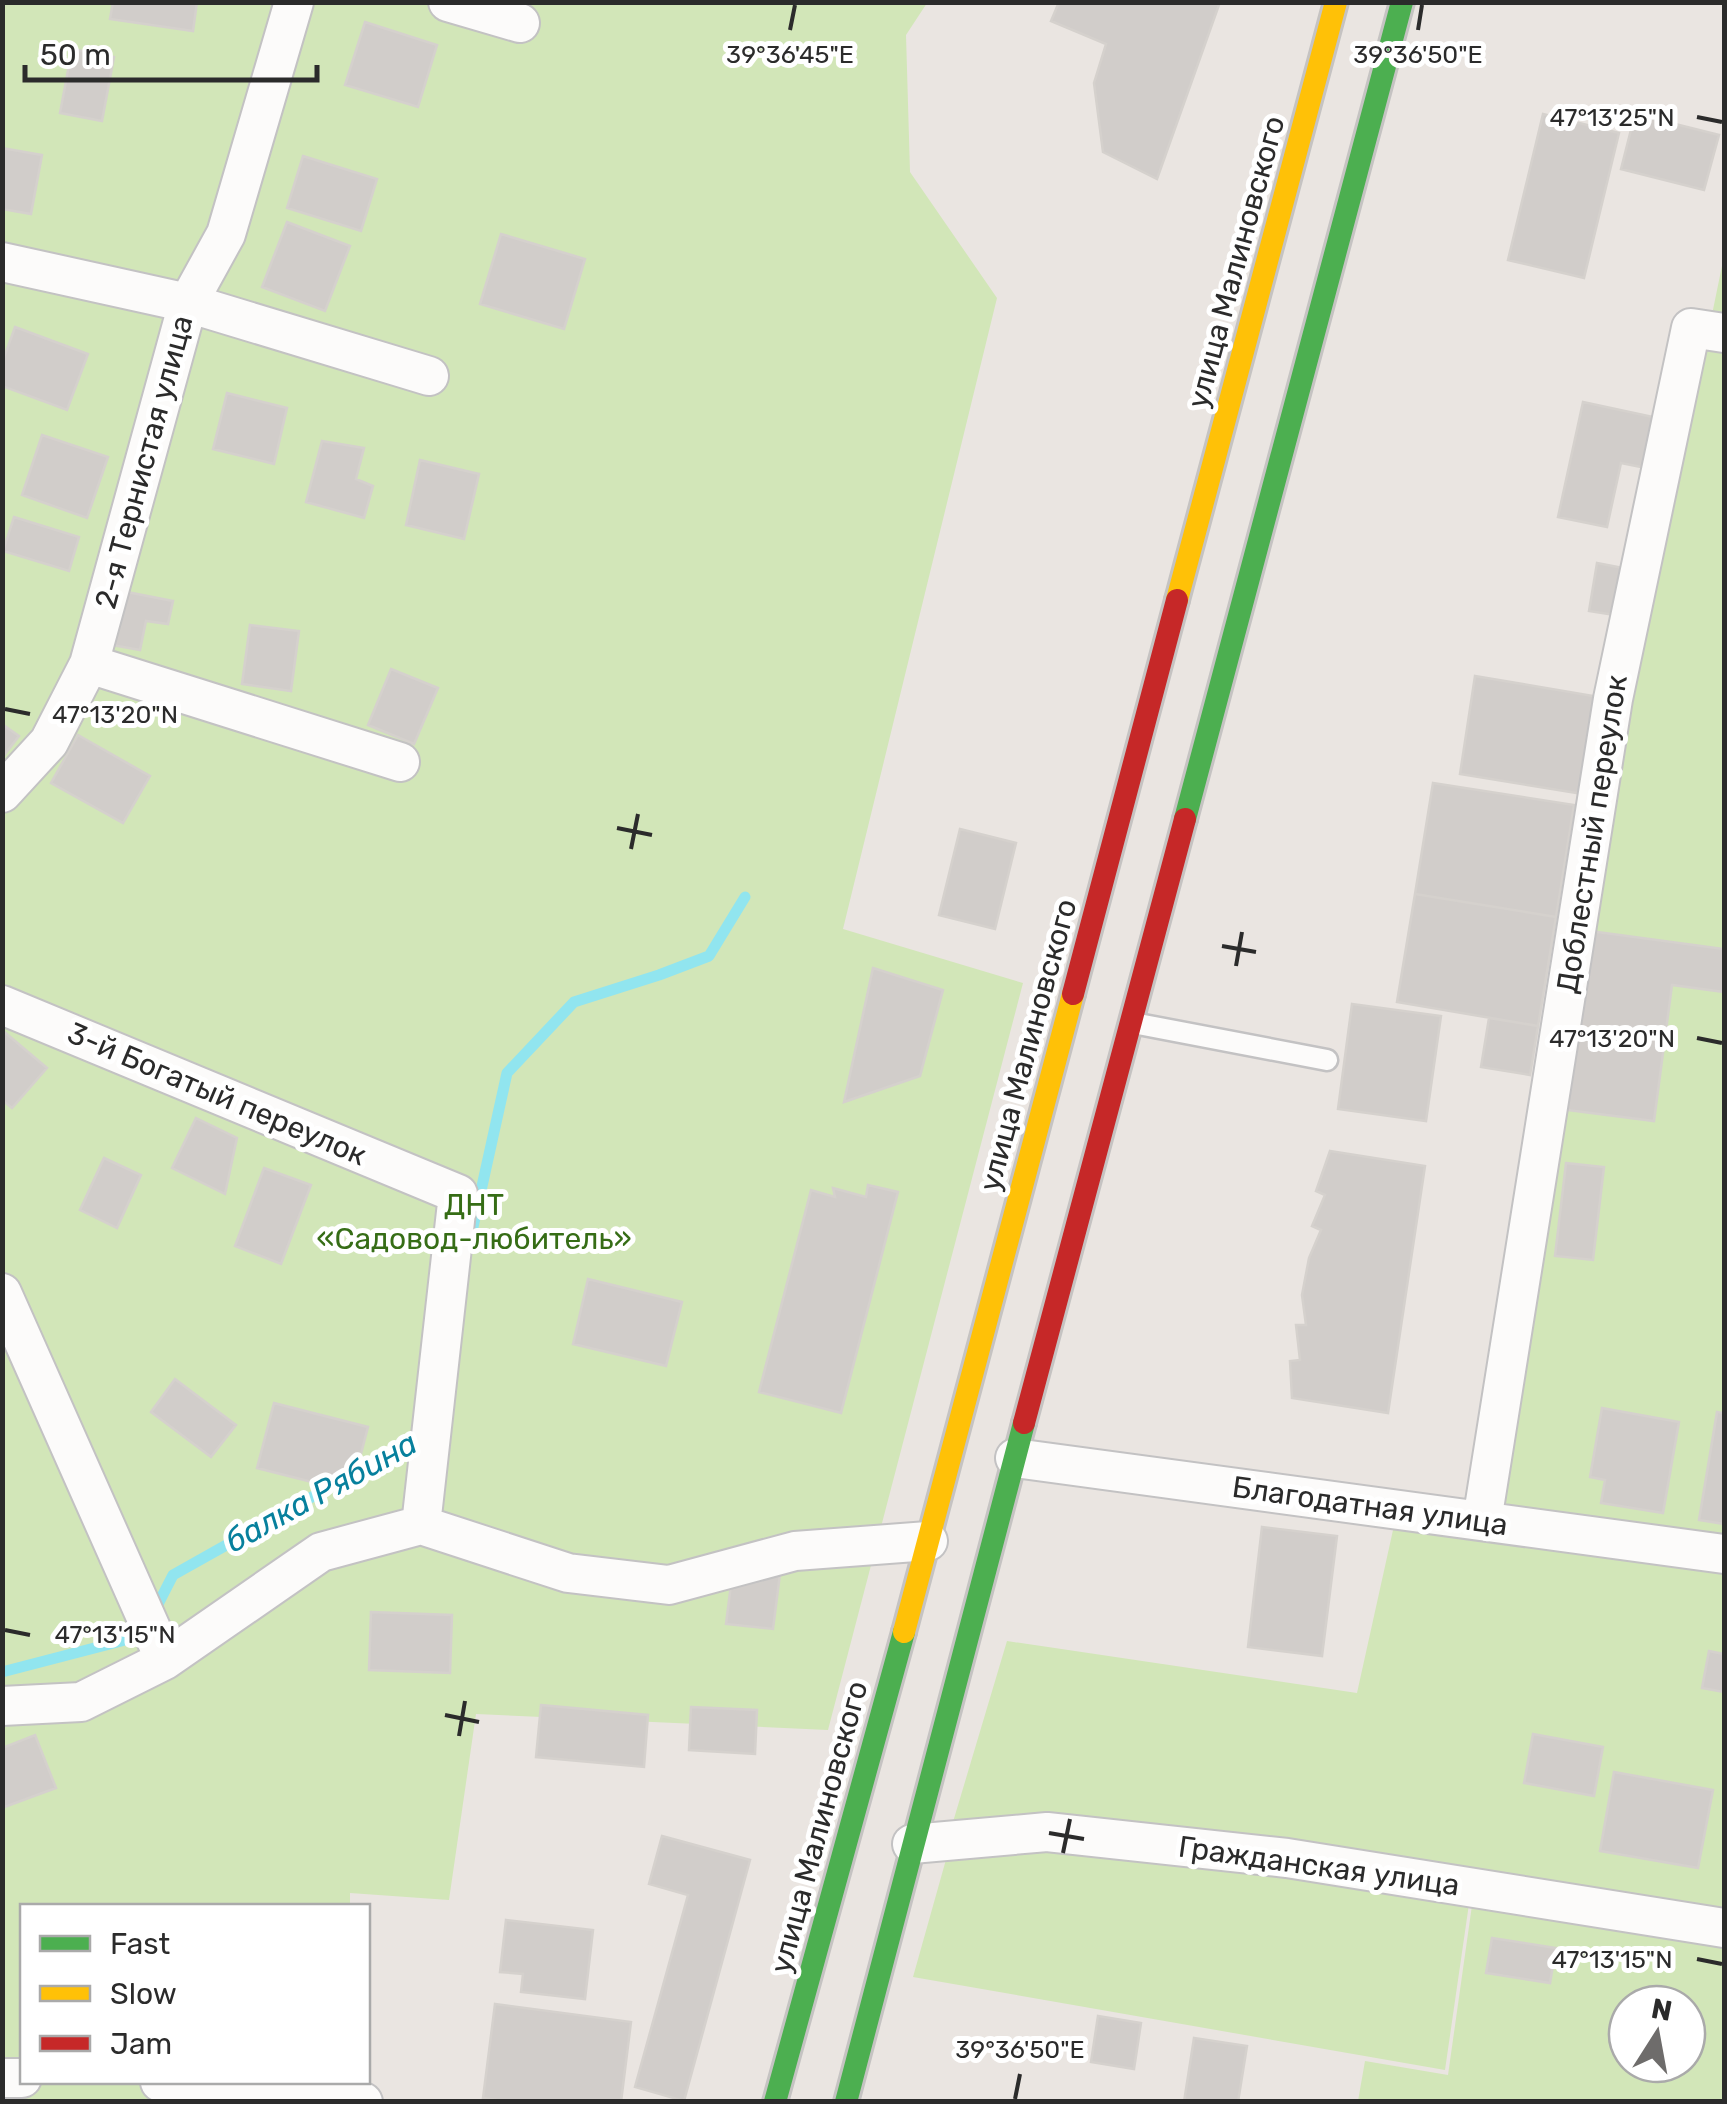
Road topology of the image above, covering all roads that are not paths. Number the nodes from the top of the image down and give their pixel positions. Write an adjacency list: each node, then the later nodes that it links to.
1 (294, 2): 7 (street, 2-я Тернистая улица)
2 (448, 2): 5 (street)
3 (1336, 2): 20 (highway, улица Малиновского)
4 (1402, 2): 14 (highway)
5 (520, 23)
6 (2, 262): 7 (street)
7 (188, 303): 9 (street); 10 (street, 2-я Тернистая улица)
8 (1708, 330): 18 (street, Доблестный переулок)
9 (428, 376)
10 (89, 664): 11 (street); 12 (street, 2-я Тернистая улица)
11 (400, 762)
12 (2, 793)
13 (2, 1005): 19 (street, 3-й Богатый переулок)
14 (1131, 1023): 15 (lane); 17 (highway)
15 (1327, 1060)
16 (2, 1293): 22 (street)
17 (1015, 1458): 18 (street, Благодатная улица); 24 (highway)
18 (1482, 1522): 21 (street, Благодатная улица)
19 (421, 1524): 20 (street); 22 (street)
20 (928, 1541): 28 (highway, улица Малиновского)
21 (1724, 1554)
22 (165, 1660): 23 (street)
23 (2, 1706)
24 (912, 1844): 25 (street, Гражданская улица); 29 (highway)
25 (1724, 1928)
26 (180, 2084): 27 (street)
27 (363, 2102)
28 (775, 2102)
29 (846, 2102)

